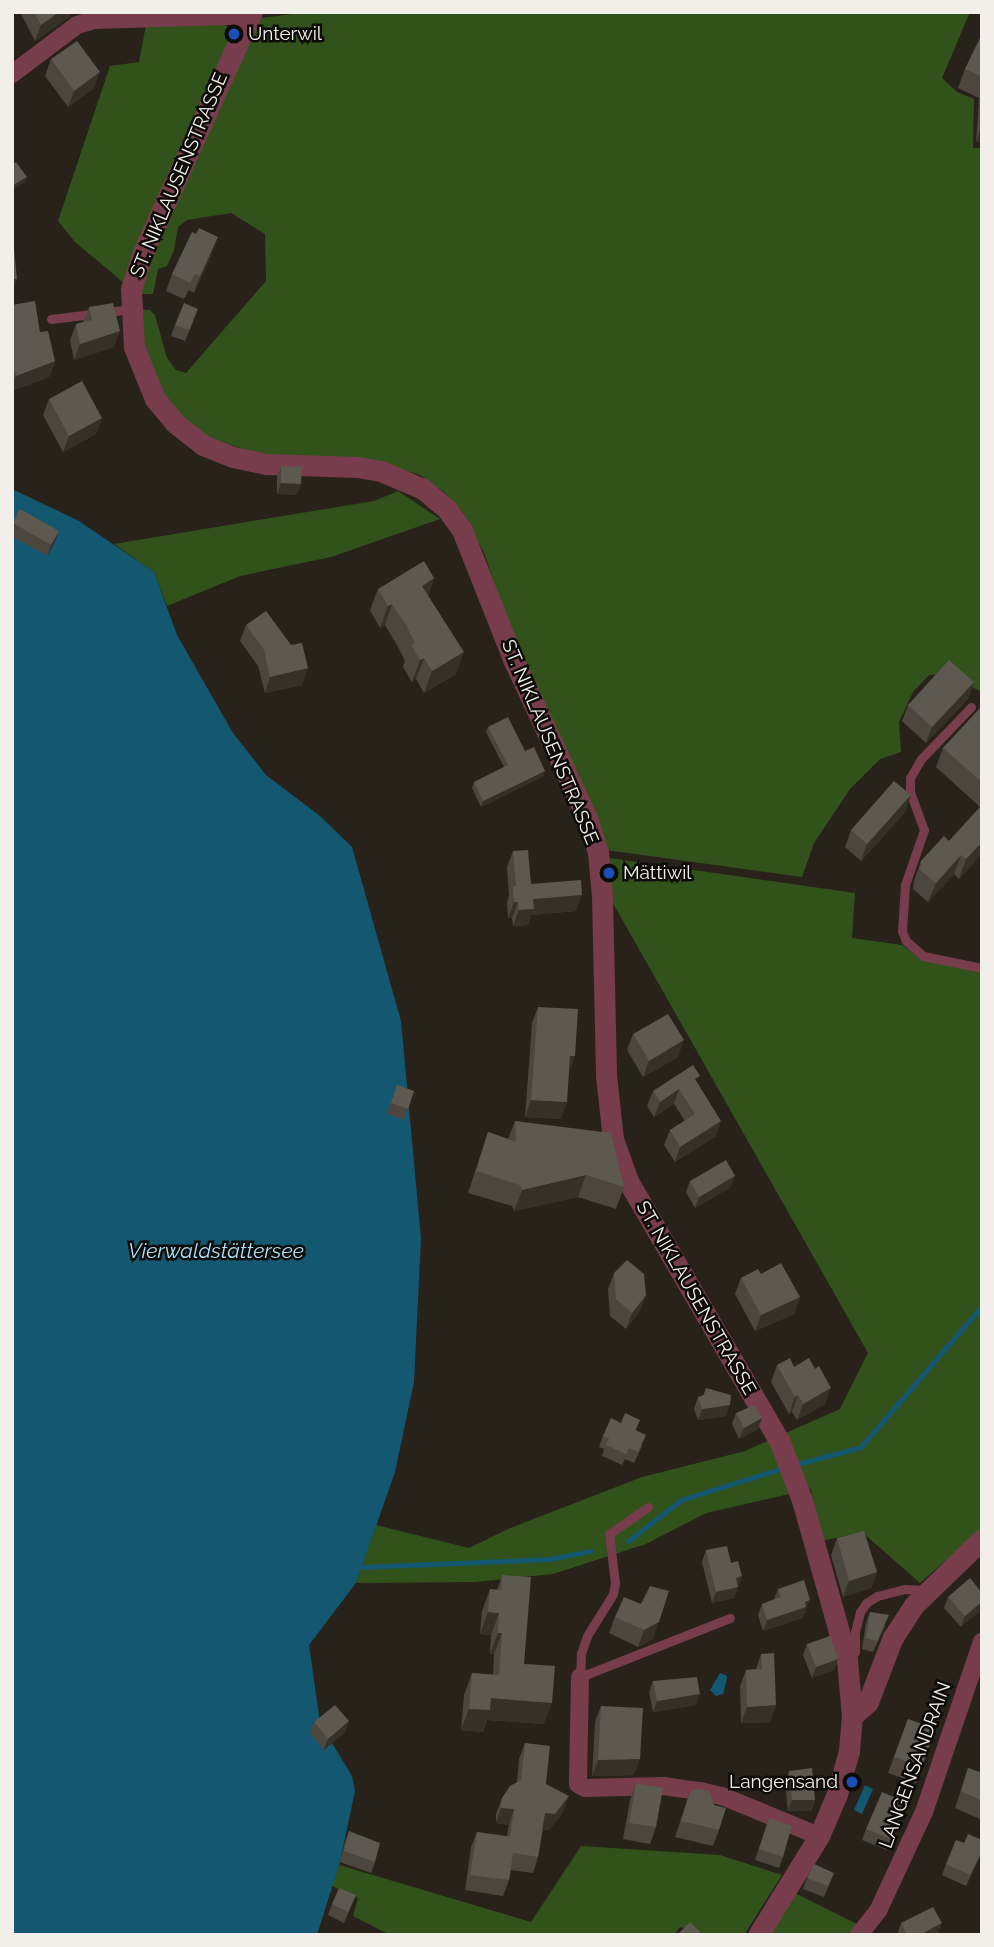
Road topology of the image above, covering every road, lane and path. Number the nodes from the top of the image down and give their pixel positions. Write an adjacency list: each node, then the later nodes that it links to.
1 (251, 14): 2 (street); 3 (street, ST. NIKLAUSENSTRASSE)
2 (12, 74)
3 (131, 309): 4 (lane); 12 (street, ST. NIKLAUSENSTRASSE)
4 (51, 318)
5 (971, 708): 6 (lane)
6 (982, 968)
7 (648, 1507): 13 (lane)
8 (982, 1539): 9 (street)
9 (927, 1591): 12 (lane); 14 (street)
10 (730, 1618): 13 (lane)
11 (982, 1642): 17 (street, LANGENSANDRAIN)
12 (846, 1655): 14 (street, ST. NIKLAUSENSTRASSE)
13 (580, 1677): 15 (street)
14 (852, 1716): 15 (street, ST. NIKLAUSENSTRASSE)
15 (819, 1836): 16 (street, ST. NIKLAUSENSTRASSE)
16 (758, 1935)
17 (859, 1935)

